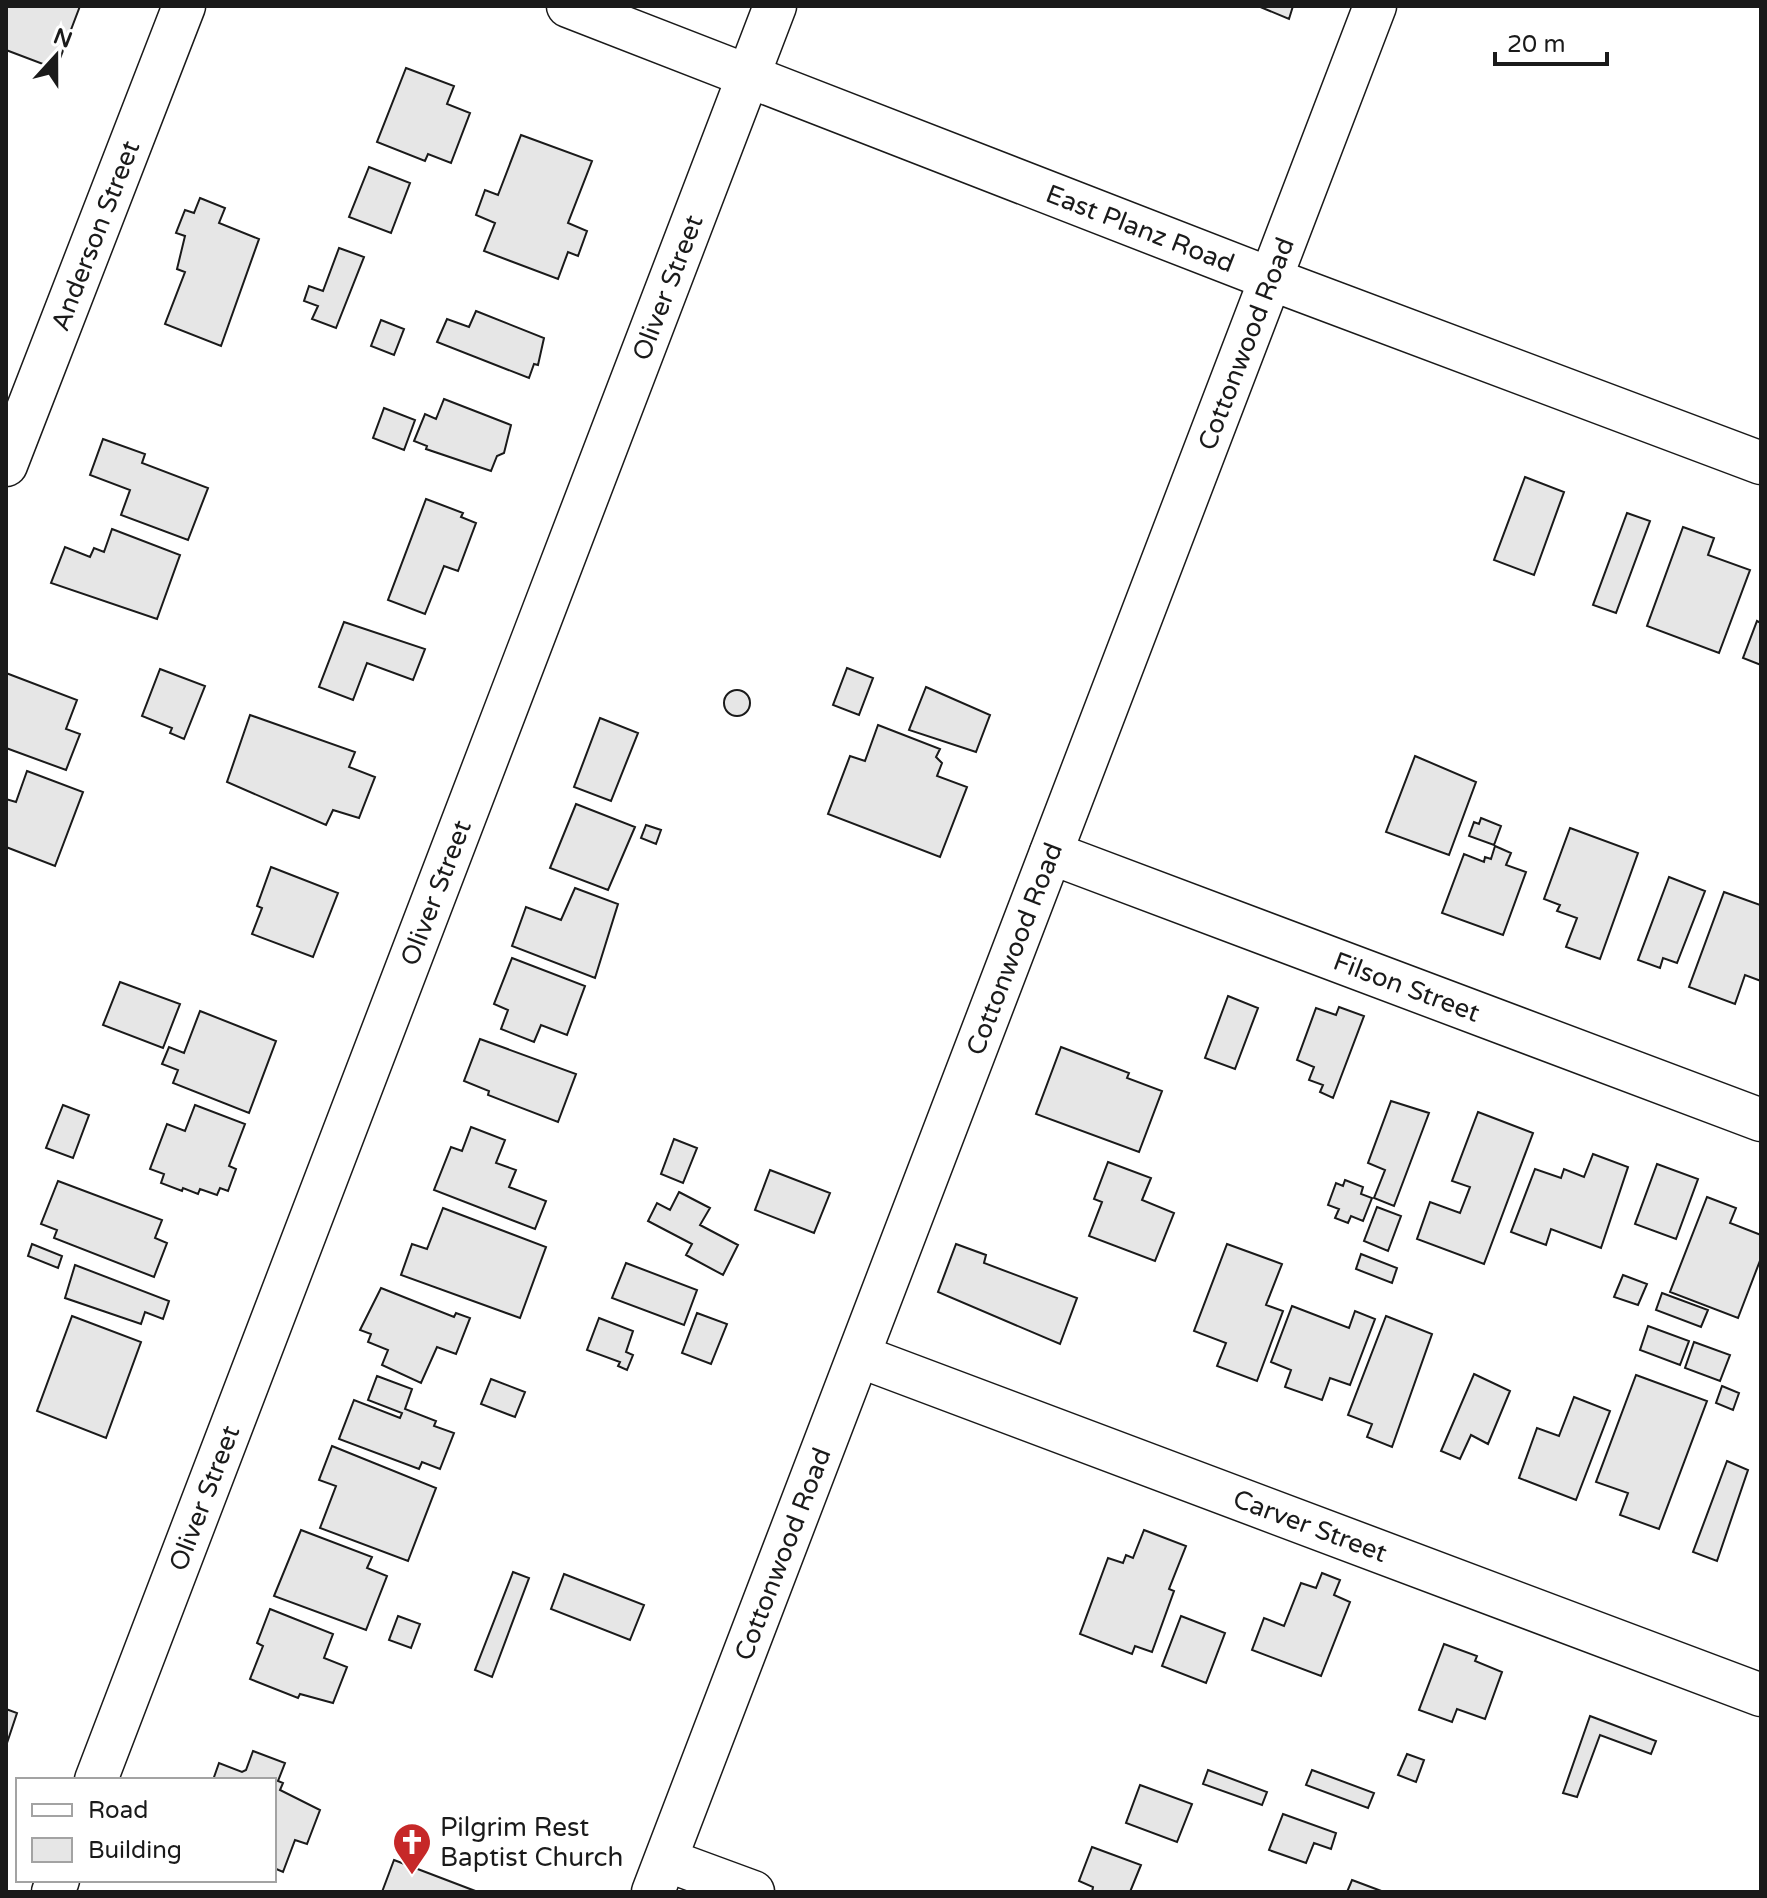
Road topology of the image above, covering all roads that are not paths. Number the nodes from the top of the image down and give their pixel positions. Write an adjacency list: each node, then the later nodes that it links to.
1 (184, 6): 8 (street, Anderson Street)
2 (568, 6): 5 (street, East Planz Road)
3 (775, 6): 5 (street, Oliver Street)
4 (1375, 6): 6 (street, Cottonwood Road)
5 (748, 78): 6 (street, East Planz Road); 13 (street, Oliver Street)
6 (1271, 279): 7 (street, East Planz Road); 9 (street, Cottonwood Road)
7 (1761, 463)
8 (6, 465)
9 (1051, 853): 10 (street, Filson Street); 11 (street, Cottonwood Road)
10 (1761, 1120)
11 (859, 1356): 12 (street, Carver Street); 14 (street, Cottonwood Road)
12 (1761, 1695)
13 (97, 1778)
14 (660, 1876): 15 (street)
15 (753, 1892)

